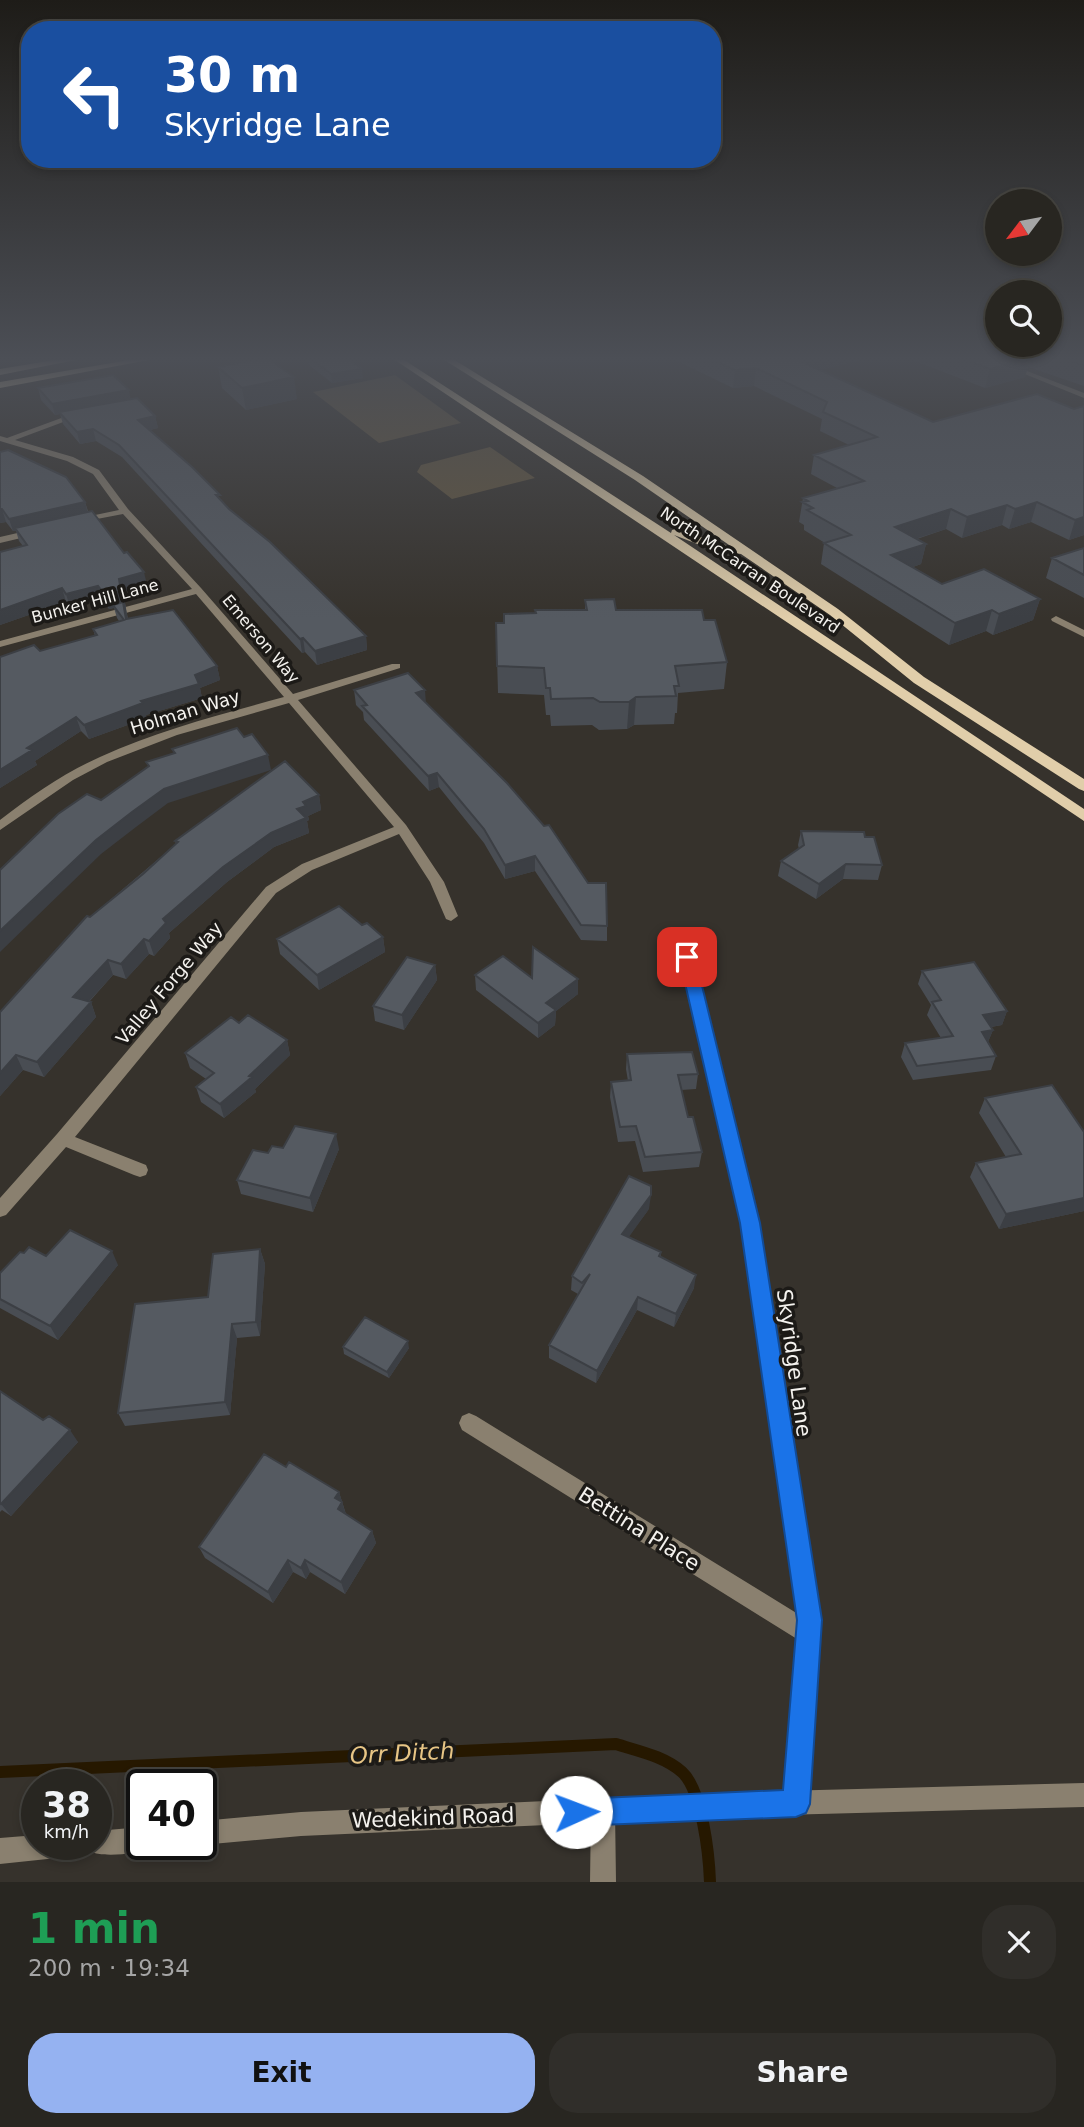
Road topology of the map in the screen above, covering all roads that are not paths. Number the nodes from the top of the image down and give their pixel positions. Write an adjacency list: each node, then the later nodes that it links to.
1 (15, 444): 4 (street, Emerson Way)
2 (527, 444): 7 (main road, North McCarran Boulevard)
3 (585, 444): 9 (main road, North McCarran Boulevard)
4 (125, 511): 5 (street); 10 (street, Emerson Way)
5 (62, 525)
6 (50, 528): 8 (street)
7 (655, 528): 9 (main road); 17 (main road, North McCarran Boulevard)
8 (0, 540)
9 (744, 550): 16 (main road, North McCarran Boulevard)
10 (198, 590): 13 (street, Bunker Hill Lane); 15 (street, Emerson Way)
11 (1056, 619): 12 (street)
12 (1084, 634)
13 (0, 644)
14 (396, 666): 15 (street, Holman Way)
15 (290, 699): 18 (street, Holman Way); 19 (street, Emerson Way)
16 (1084, 786)
17 (1084, 816)
18 (0, 826)
19 (402, 828): 20 (street, Emerson Way); 22 (street, Valley Forge Way)
20 (451, 916)
21 (682, 935): 26 (street, Skyridge Lane)
22 (63, 1139): 23 (street); 24 (street, Valley Forge Way)
23 (139, 1170)
24 (0, 1210)
25 (469, 1423): 26 (street, Bettina Place)
26 (810, 1634): 28 (street, Skyridge Lane)
27 (1084, 1795): 28 (street, Wedekind Road)
28 (796, 1804): 29 (street, Wedekind Road)
29 (603, 1811): 30 (street, Wedekind Road); 33 (street)
30 (217, 1832)
31 (21, 1850): 32 (street)
32 (0, 1852)
33 (603, 1882)

